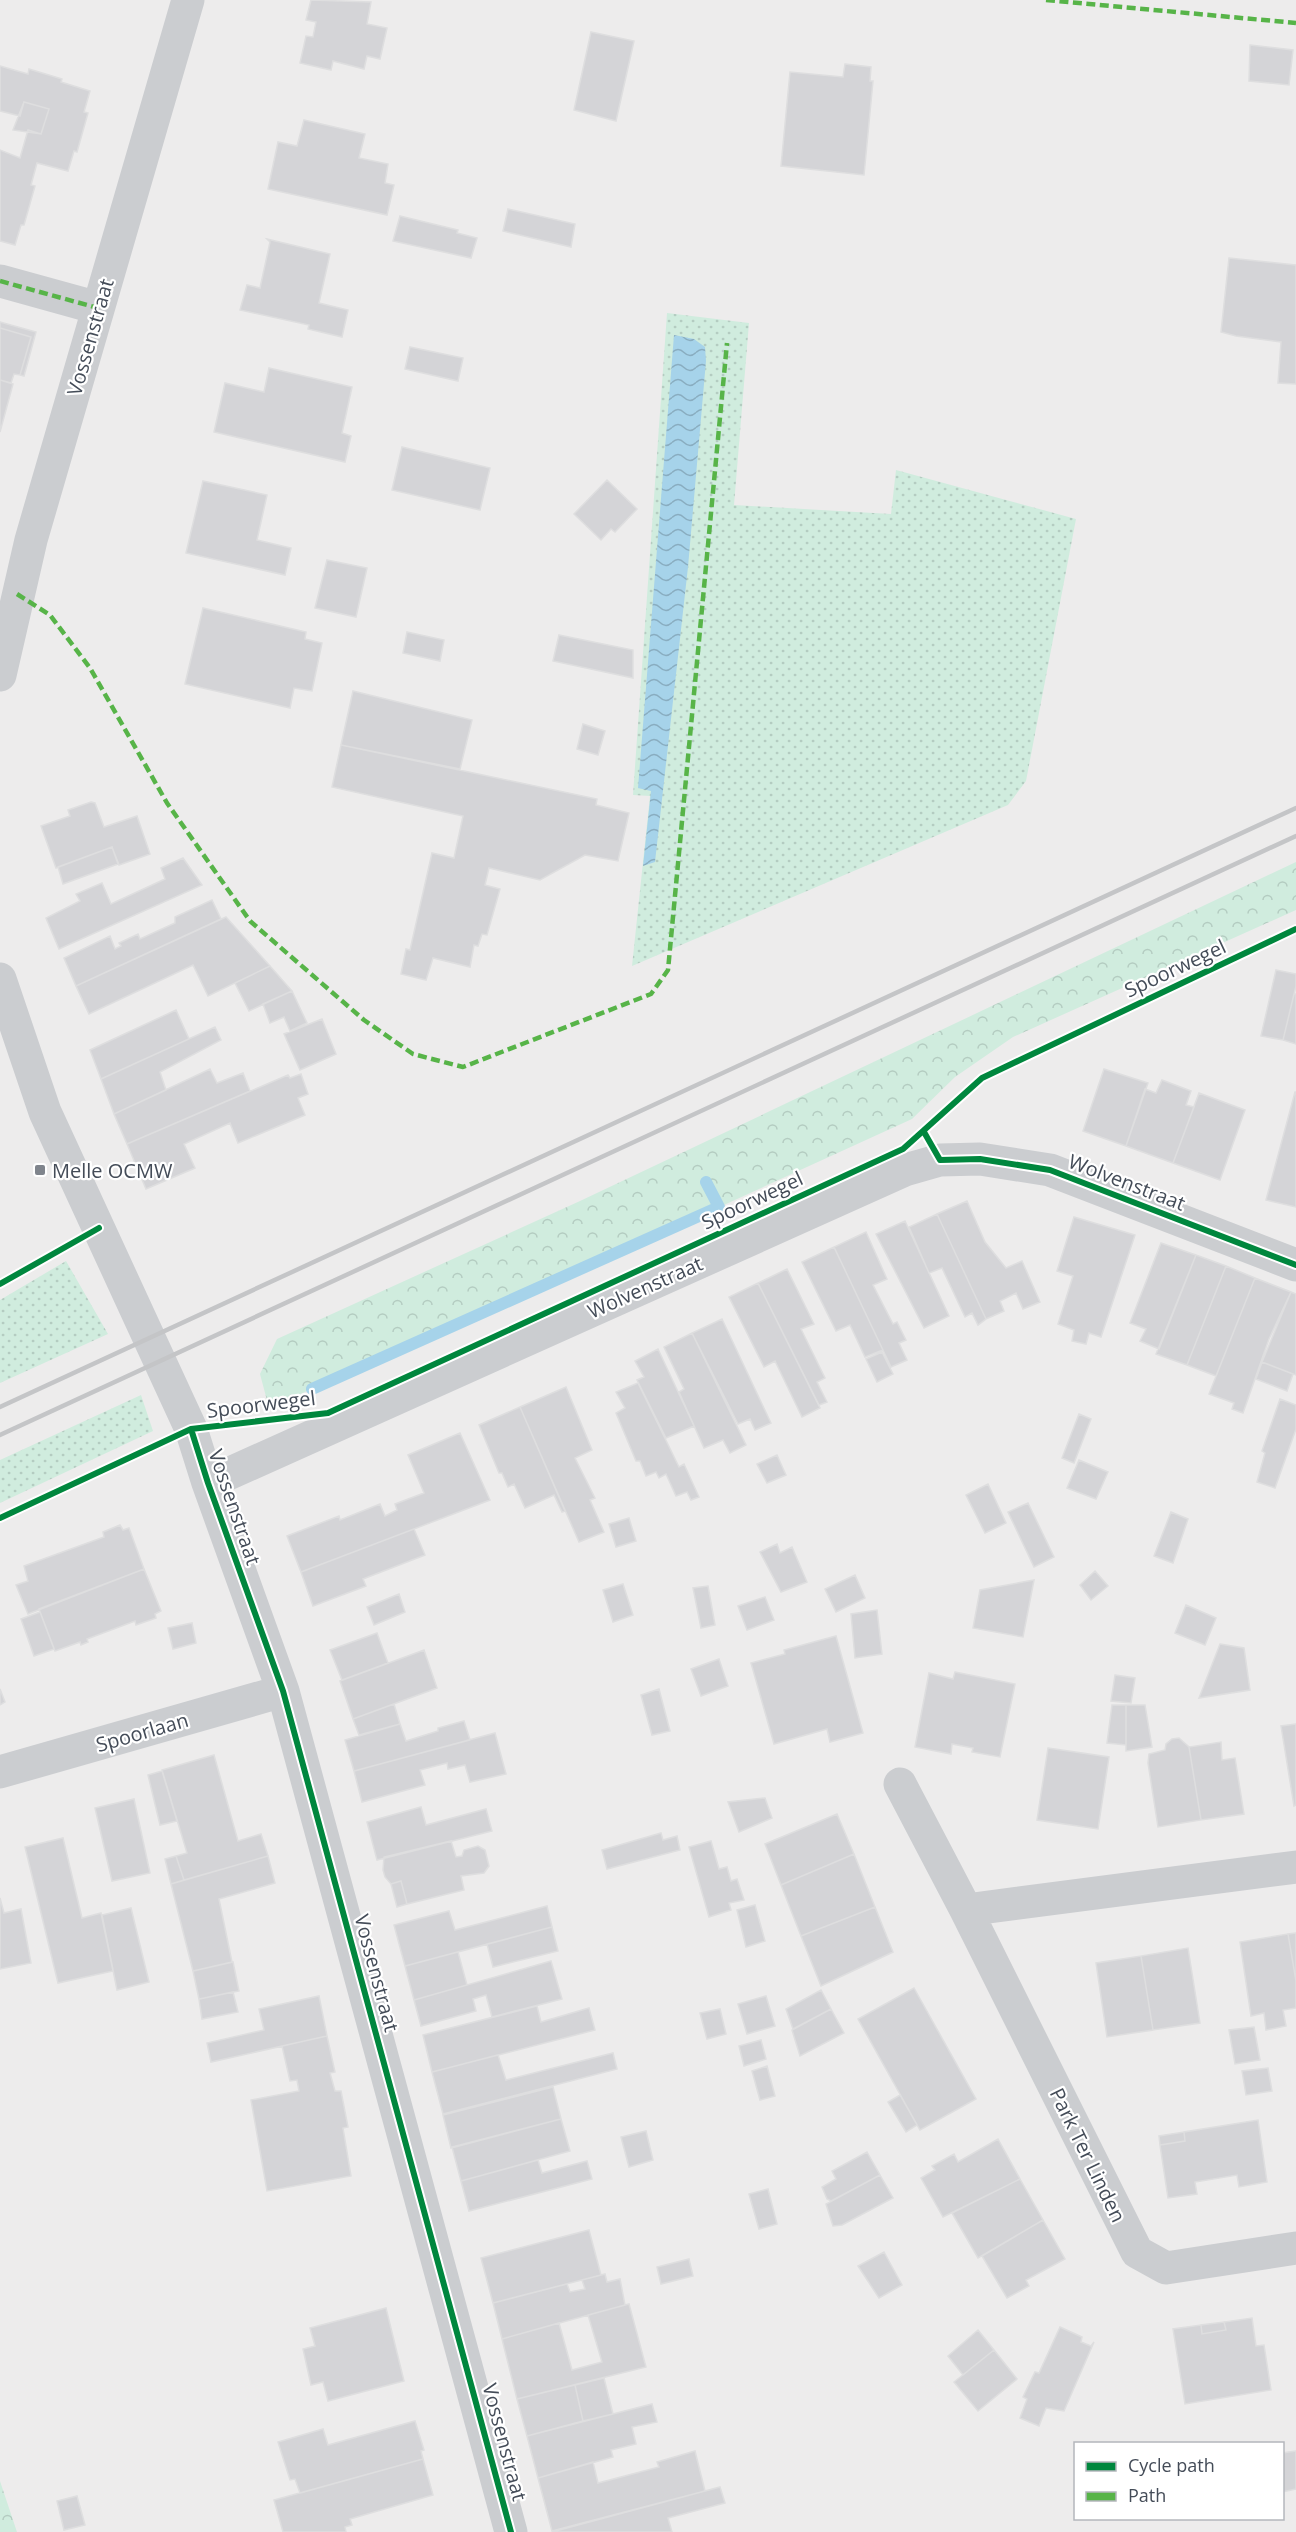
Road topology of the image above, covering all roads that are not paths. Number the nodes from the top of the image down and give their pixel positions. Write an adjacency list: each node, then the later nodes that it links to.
1 (188, 0): 3 (street, Vossenstraat)
2 (0, 281): 3 (street)
3 (98, 308): 4 (street, Vossenstraat)
4 (0, 675)
5 (0, 979): 7 (street, Vossenstraat)
6 (1296, 1265): 7 (street, Wolvenstraat)
7 (208, 1483): 8 (street, Vossenstraat)
8 (283, 1691): 9 (street, Spoorlaan); 14 (street, Vossenstraat)
9 (0, 1772)
10 (900, 1784): 12 (street, Park Ter Linden)
11 (1296, 1867): 12 (street)
12 (966, 1910): 13 (street, Park Ter Linden)
13 (1296, 2248)
14 (511, 2532)

